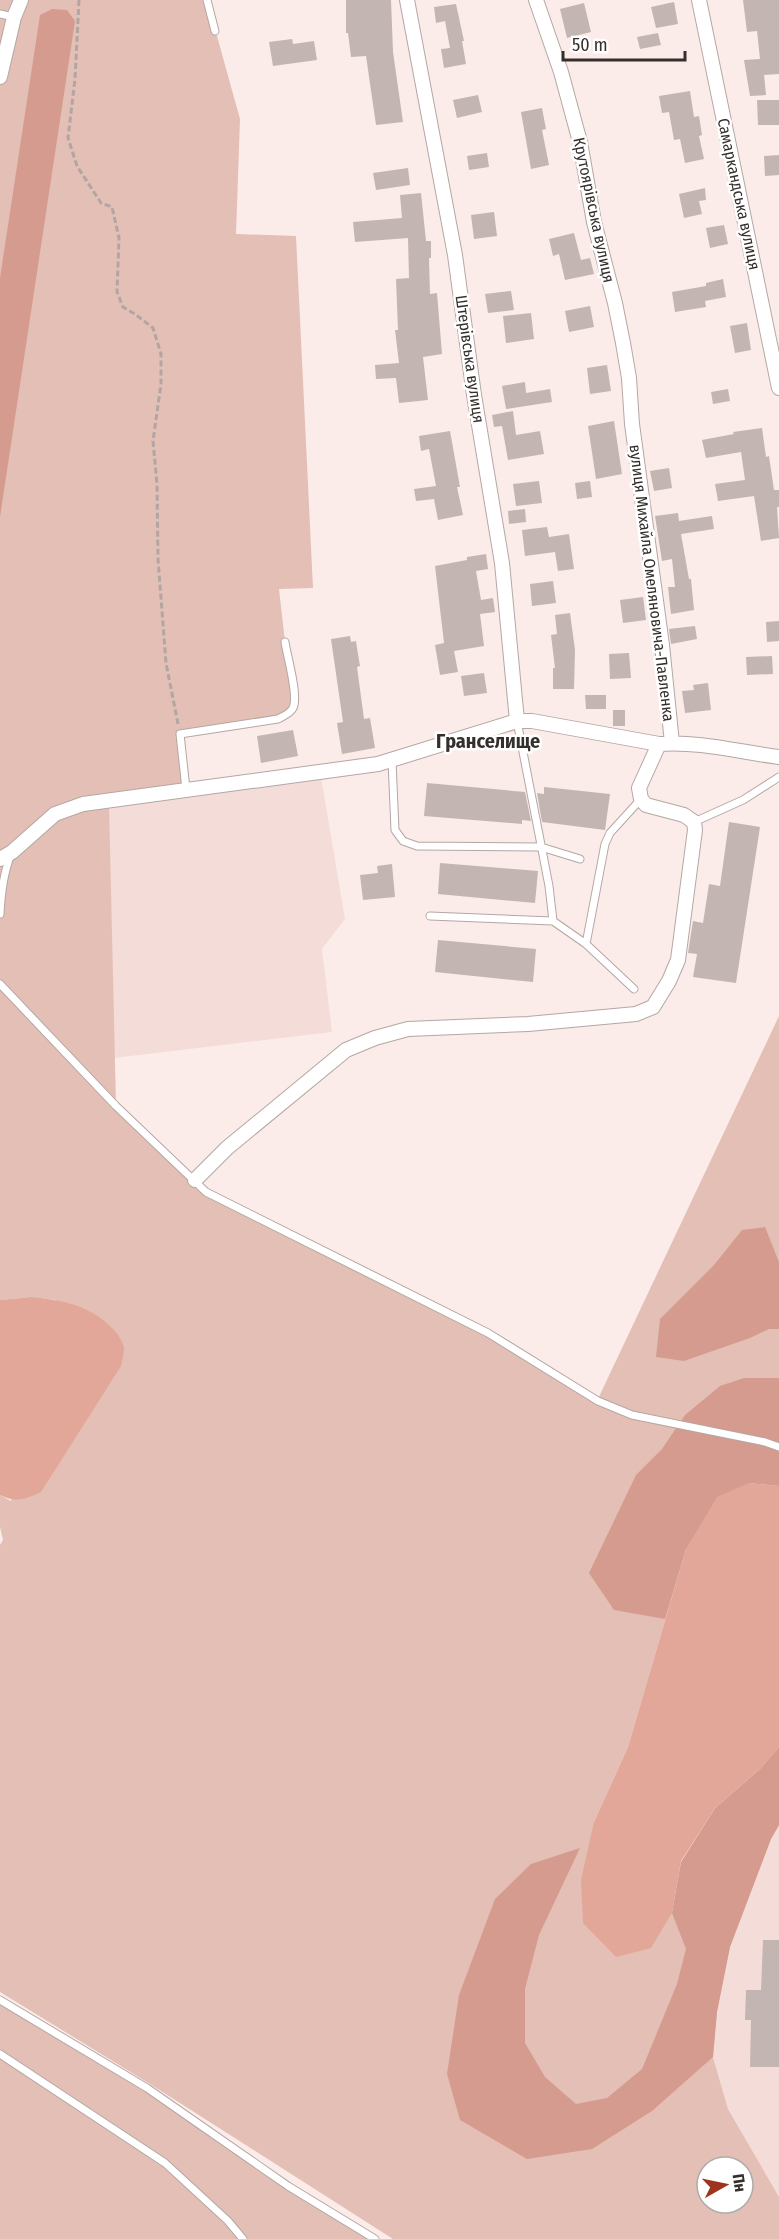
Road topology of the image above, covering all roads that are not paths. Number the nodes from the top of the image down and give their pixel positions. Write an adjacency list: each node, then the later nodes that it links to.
1 (21, 0): 7 (street)
2 (207, 0): 8 (lane)
3 (407, 0): 13 (street, Штерівська вулиця)
4 (536, 0): 11 (street, Крутоярівська вулиця)
5 (699, 0): 10 (street, Самаркандська вулиця)
6 (0, 14): 7 (lane)
7 (14, 17): 9 (street)
8 (215, 31)
9 (0, 77)
10 (779, 388)
11 (632, 424): 14 (street, вулиця Михайла Омеляновича-Павленка)
12 (285, 642): 18 (lane)
13 (517, 721): 14 (street); 16 (street); 21 (lane)
14 (666, 744): 15 (street); 19 (street)
15 (779, 757)
16 (392, 761): 18 (street); 21 (lane)
17 (779, 777): 20 (lane)
18 (186, 789): 22 (street)
19 (641, 799): 20 (street); 27 (lane)
20 (694, 822): 30 (street)
21 (541, 846): 23 (lane); 26 (lane)
22 (6, 856): 24 (lane)
23 (580, 859)
24 (0, 914)
25 (430, 916): 26 (lane)
26 (553, 921): 27 (lane)
27 (586, 944): 29 (lane)
28 (0, 984): 30 (lane)
29 (634, 989)
30 (195, 1180): 31 (lane)
31 (779, 1447)
32 (0, 2000): 35 (lane)
33 (0, 2054): 34 (lane)
34 (243, 2239)
35 (375, 2239)

